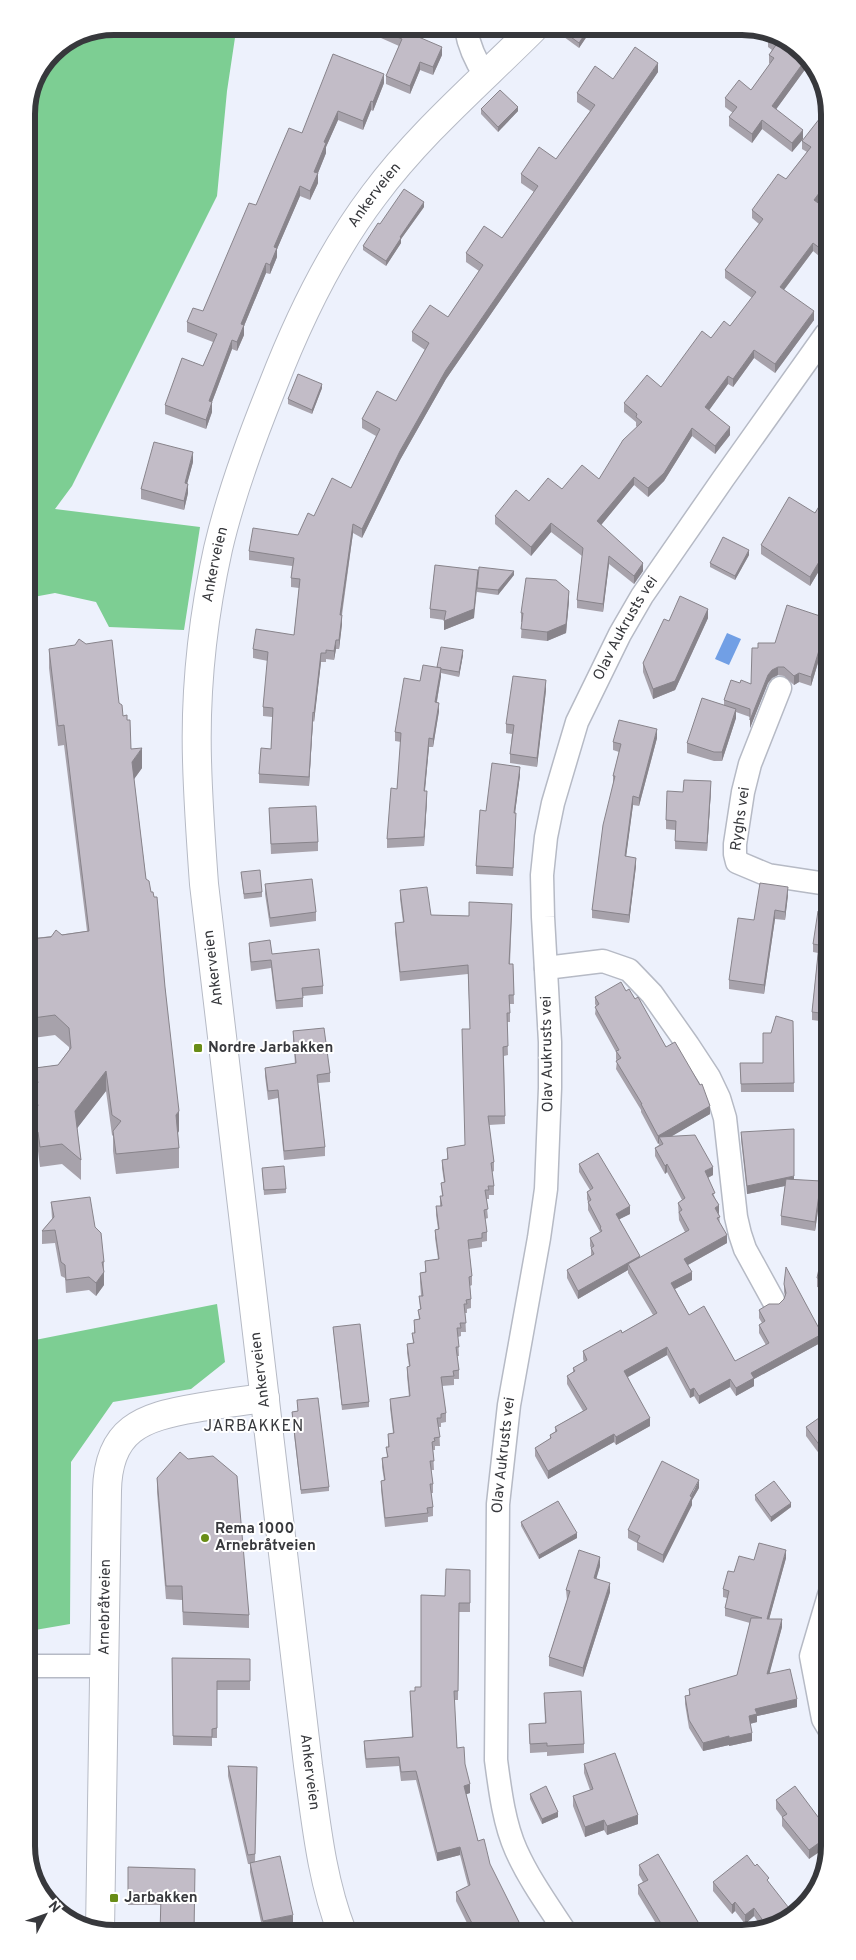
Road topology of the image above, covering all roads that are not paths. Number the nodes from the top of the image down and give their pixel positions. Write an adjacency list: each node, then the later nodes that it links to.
1 (467, 35): 3 (street)
2 (526, 35): 3 (main road, Ankerveien)
3 (485, 75): 9 (main road, Ankerveien)
4 (821, 341): 7 (street, Olav Aukrusts vei)
5 (780, 688): 6 (street, Ryghs vei)
6 (821, 883)
7 (546, 968): 8 (street); 16 (street, Olav Aukrusts vei)
8 (773, 1300)
9 (265, 1398): 12 (main road, Arnebråtveien); 15 (main road, Ankerveien)
10 (821, 1621): 13 (street)
11 (35, 1666): 12 (street)
12 (104, 1666): 14 (main road, Arnebråtveien)
13 (821, 1706)
14 (100, 1923)
15 (339, 1925)
16 (561, 1925)

